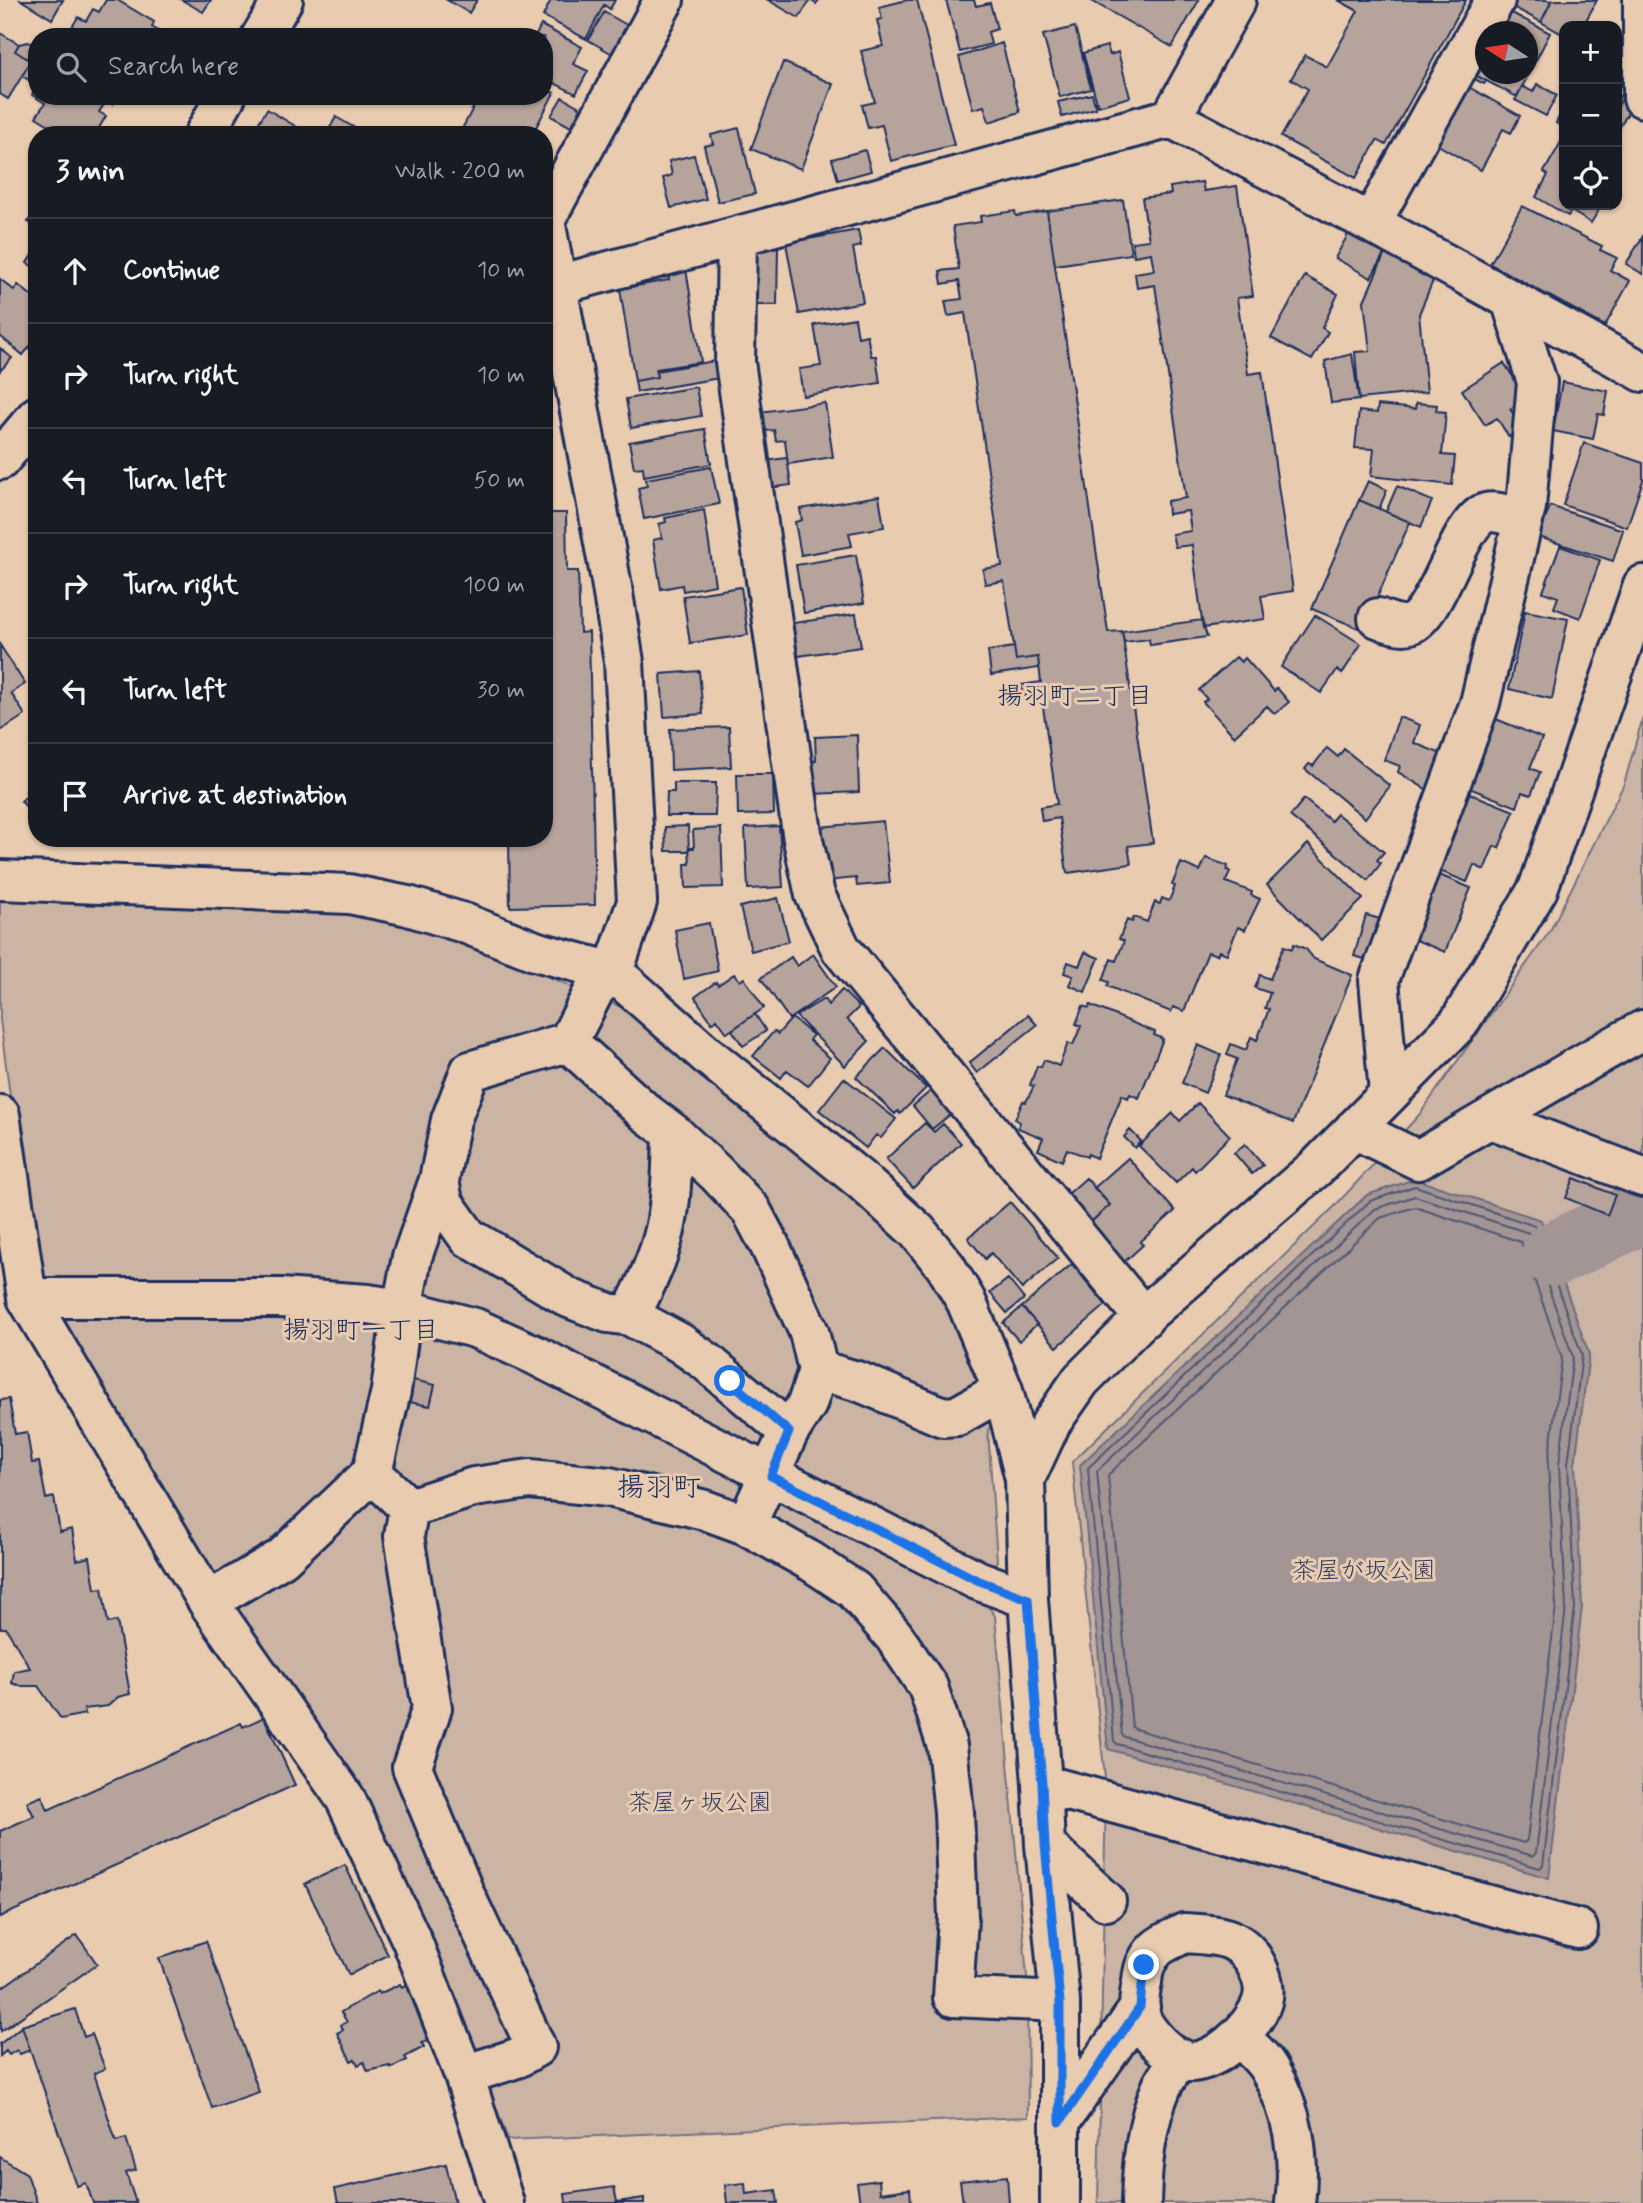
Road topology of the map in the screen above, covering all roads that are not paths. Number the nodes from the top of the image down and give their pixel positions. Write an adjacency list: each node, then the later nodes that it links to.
1 (283, 0): 6 (street)
2 (664, 0): 11 (street)
3 (1236, 0): 9 (street)
4 (1495, 0): 12 (street)
5 (1643, 0): 7 (street)
6 (266, 28)
7 (1643, 98)
8 (221, 105): 10 (street)
9 (1171, 118): 12 (street); 13 (street)
10 (209, 126)
11 (553, 205)
12 (1371, 223): 16 (street)
13 (737, 238): 15 (street); 37 (street)
14 (553, 260): 15 (street)
15 (558, 285): 24 (street)
16 (1511, 300): 17 (street); 20 (street)
17 (1643, 372)
18 (28, 426): 19 (street)
19 (0, 460)
20 (1523, 520): 22 (street); 27 (street)
21 (1643, 584): 27 (street)
22 (1378, 618)
23 (0, 880): 24 (street)
24 (613, 972): 26 (street); 39 (street)
25 (1643, 1030): 29 (street)
26 (568, 1042): 31 (street); 33 (street)
27 (1389, 1093): 30 (street)
28 (0, 1115): 34 (street)
29 (1492, 1119): 30 (street); 32 (street)
30 (1354, 1129): 37 (street)
31 (673, 1133): 36 (street); 38 (street)
32 (1643, 1177)
33 (439, 1180): 35 (street); 36 (street)
34 (27, 1298): 35 (street); 47 (street)
35 (402, 1309): 41 (street); 42 (street)
36 (630, 1316): 40 (street)
37 (1144, 1318): 43 (street)
38 (818, 1370): 39 (street); 40 (street)
39 (1003, 1390): 43 (street)
40 (789, 1432): 42 (street)
41 (372, 1473): 44 (street); 47 (street)
42 (771, 1476): 45 (street); 46 (street)
43 (1025, 1479): 46 (street)
44 (409, 1508): 45 (street); 56 (street)
45 (746, 1525): 52 (street)
46 (1028, 1599): 48 (street)
47 (208, 1602): 56 (street)
48 (1042, 1784): 49 (street); 51 (street)
49 (1045, 1845): 50 (street); 52 (street)
50 (1106, 1900)
51 (1578, 1929)
52 (1060, 2002): 57 (street)
53 (1140, 2007): 54 (street); 55 (street); 57 (street)
54 (1239, 2037): 55 (street); 61 (street)
55 (1180, 2058): 60 (street)
56 (464, 2075): 58 (street)
57 (1060, 2122): 59 (street)
58 (504, 2203)
59 (1060, 2203)
60 (1141, 2203)
61 (1295, 2203)

